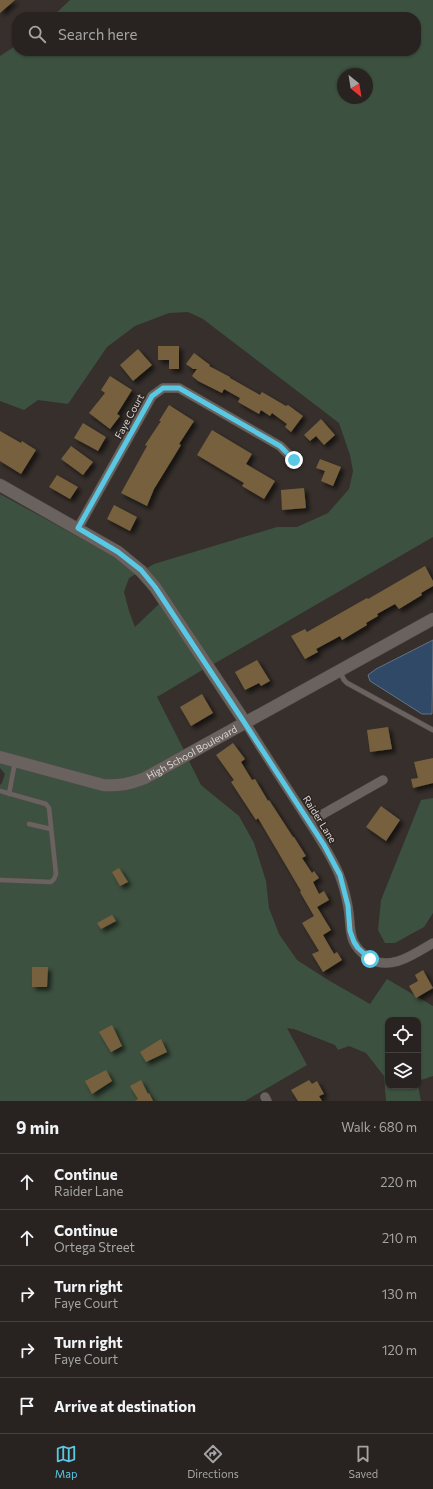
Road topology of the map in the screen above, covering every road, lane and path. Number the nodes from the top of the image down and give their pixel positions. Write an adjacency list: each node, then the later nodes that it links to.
1 (294, 460): 3 (street, Faye Court)
2 (0, 486): 3 (street)
3 (78, 528): 6 (street)
4 (433, 619): 5 (street, High School Boulevard)
5 (339, 670): 6 (street, High School Boulevard); 7 (lane)
6 (244, 722): 9 (street, High School Boulevard); 13 (street, Raider Lane)
7 (433, 730)
8 (0, 757): 9 (street, High School Boulevard)
9 (15, 762): 12 (lane)
10 (383, 780): 13 (street)
11 (0, 791): 12 (lane)
12 (9, 794): 15 (lane)
13 (309, 822): 17 (street, Raider Lane)
14 (29, 824): 15 (lane)
15 (51, 829): 16 (lane)
16 (0, 880)
17 (433, 943)

